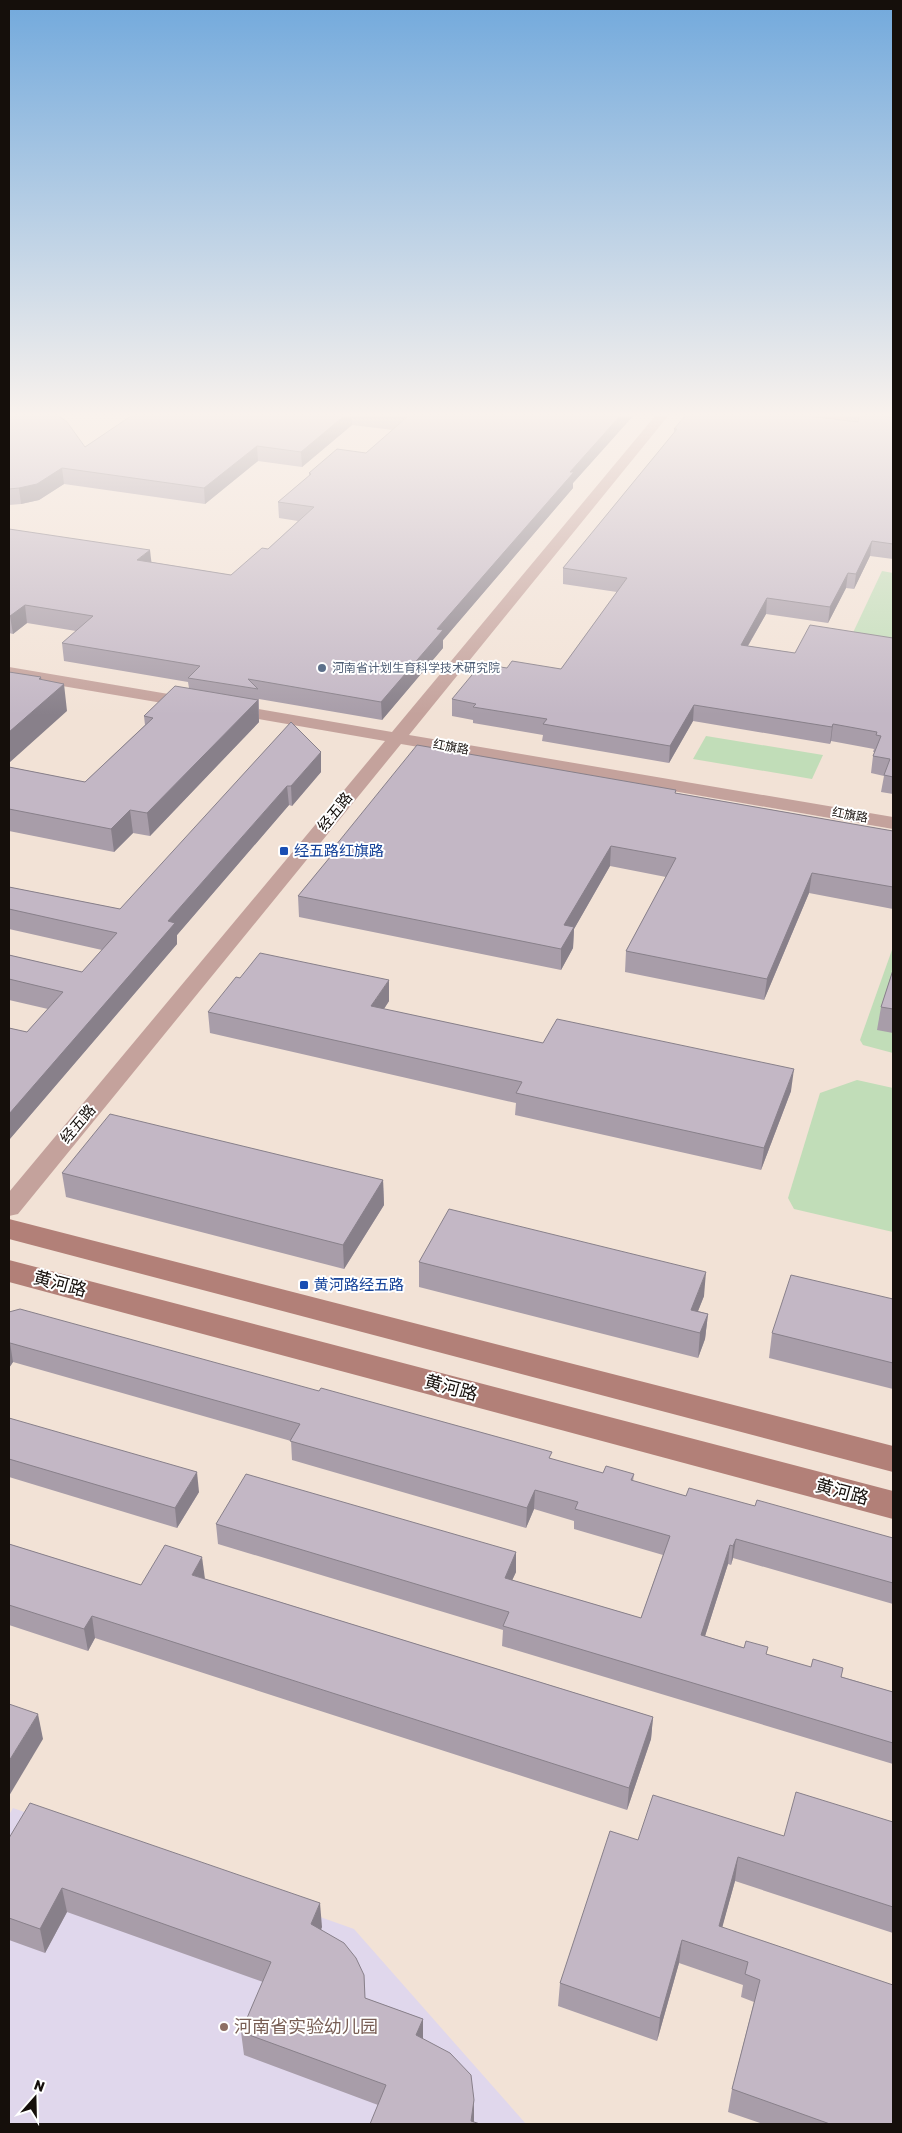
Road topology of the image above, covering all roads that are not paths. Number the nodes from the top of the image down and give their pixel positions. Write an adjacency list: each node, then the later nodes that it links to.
1 (580, 516): 3 (street, 经五路)
2 (9, 672): 3 (street, 红旗路)
3 (396, 737): 4 (street, 红旗路); 5 (street, 经五路)
4 (893, 823)
5 (9, 1208)
6 (9, 1230): 8 (main road)
7 (9, 1271): 9 (main road, 黄河路)
8 (893, 1459)
9 (893, 1506)

